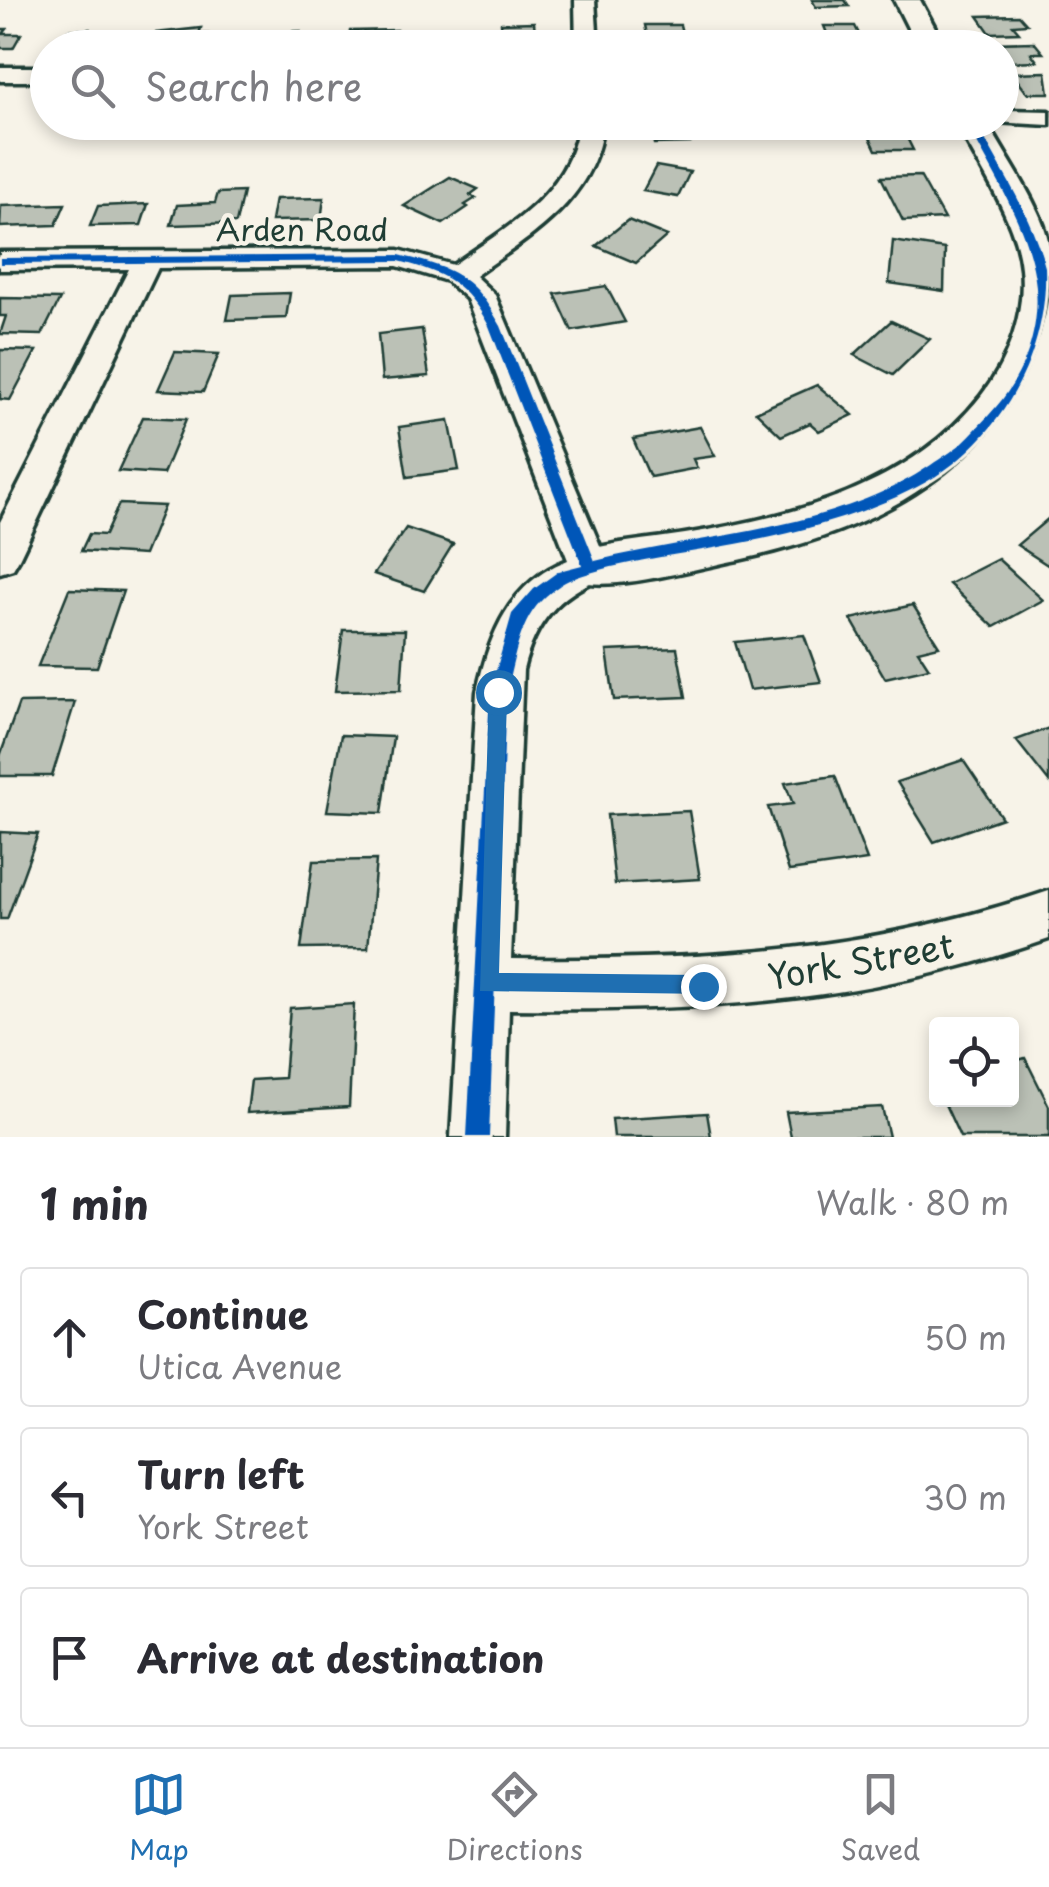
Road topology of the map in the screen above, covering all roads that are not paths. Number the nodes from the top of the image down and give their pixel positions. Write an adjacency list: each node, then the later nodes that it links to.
1 (585, 0): 3 (street)
2 (907, 0): 4 (street)
3 (586, 30)
4 (923, 30)
5 (0, 74): 6 (street)
6 (30, 74)
7 (1019, 117): 8 (street)
8 (1049, 118)
9 (590, 140): 13 (street)
10 (980, 140): 15 (street)
11 (148, 260): 12 (street, Arden Road); 13 (street, Arden Road); 14 (street)
12 (0, 261)
13 (457, 275): 15 (street)
14 (0, 559)
15 (590, 567): 17 (street)
16 (1049, 915): 17 (street, York Street)
17 (488, 984): 18 (street)
18 (478, 1137)

